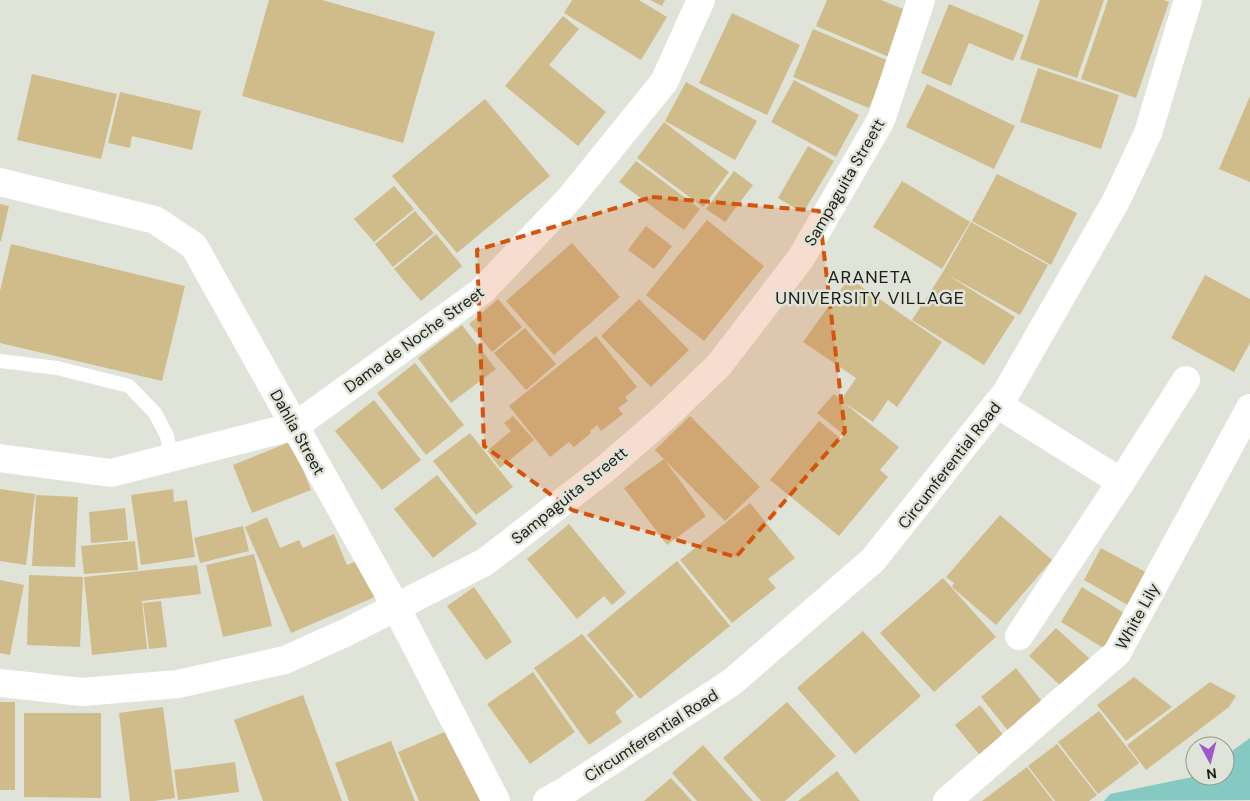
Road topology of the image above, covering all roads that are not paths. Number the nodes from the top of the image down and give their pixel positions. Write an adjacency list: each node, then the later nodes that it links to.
1 (700, 0): 9 (street, Dama de Noche Street)
2 (921, 0): 13 (street, Sampaguita Streett)
3 (1188, 0): 7 (street, Circumferential Road)
4 (0, 182): 9 (street, Dahlia Street)
5 (0, 360): 11 (lane)
6 (1186, 380): 12 (street)
7 (997, 404): 12 (street); 17 (street, Circumferential Road)
8 (1250, 408): 18 (street, White Lily)
9 (295, 426): 11 (street, Dama de Noche Street); 13 (street, Dahlia Street)
10 (0, 458): 11 (street, Dama de Noche Street)
11 (171, 458)
12 (1122, 482): 14 (street)
13 (396, 607): 15 (street, Sampaguita Streett); 16 (street, Dahlia Street)
14 (1020, 636)
15 (0, 683)
16 (496, 801)
17 (547, 801)
18 (947, 801)

